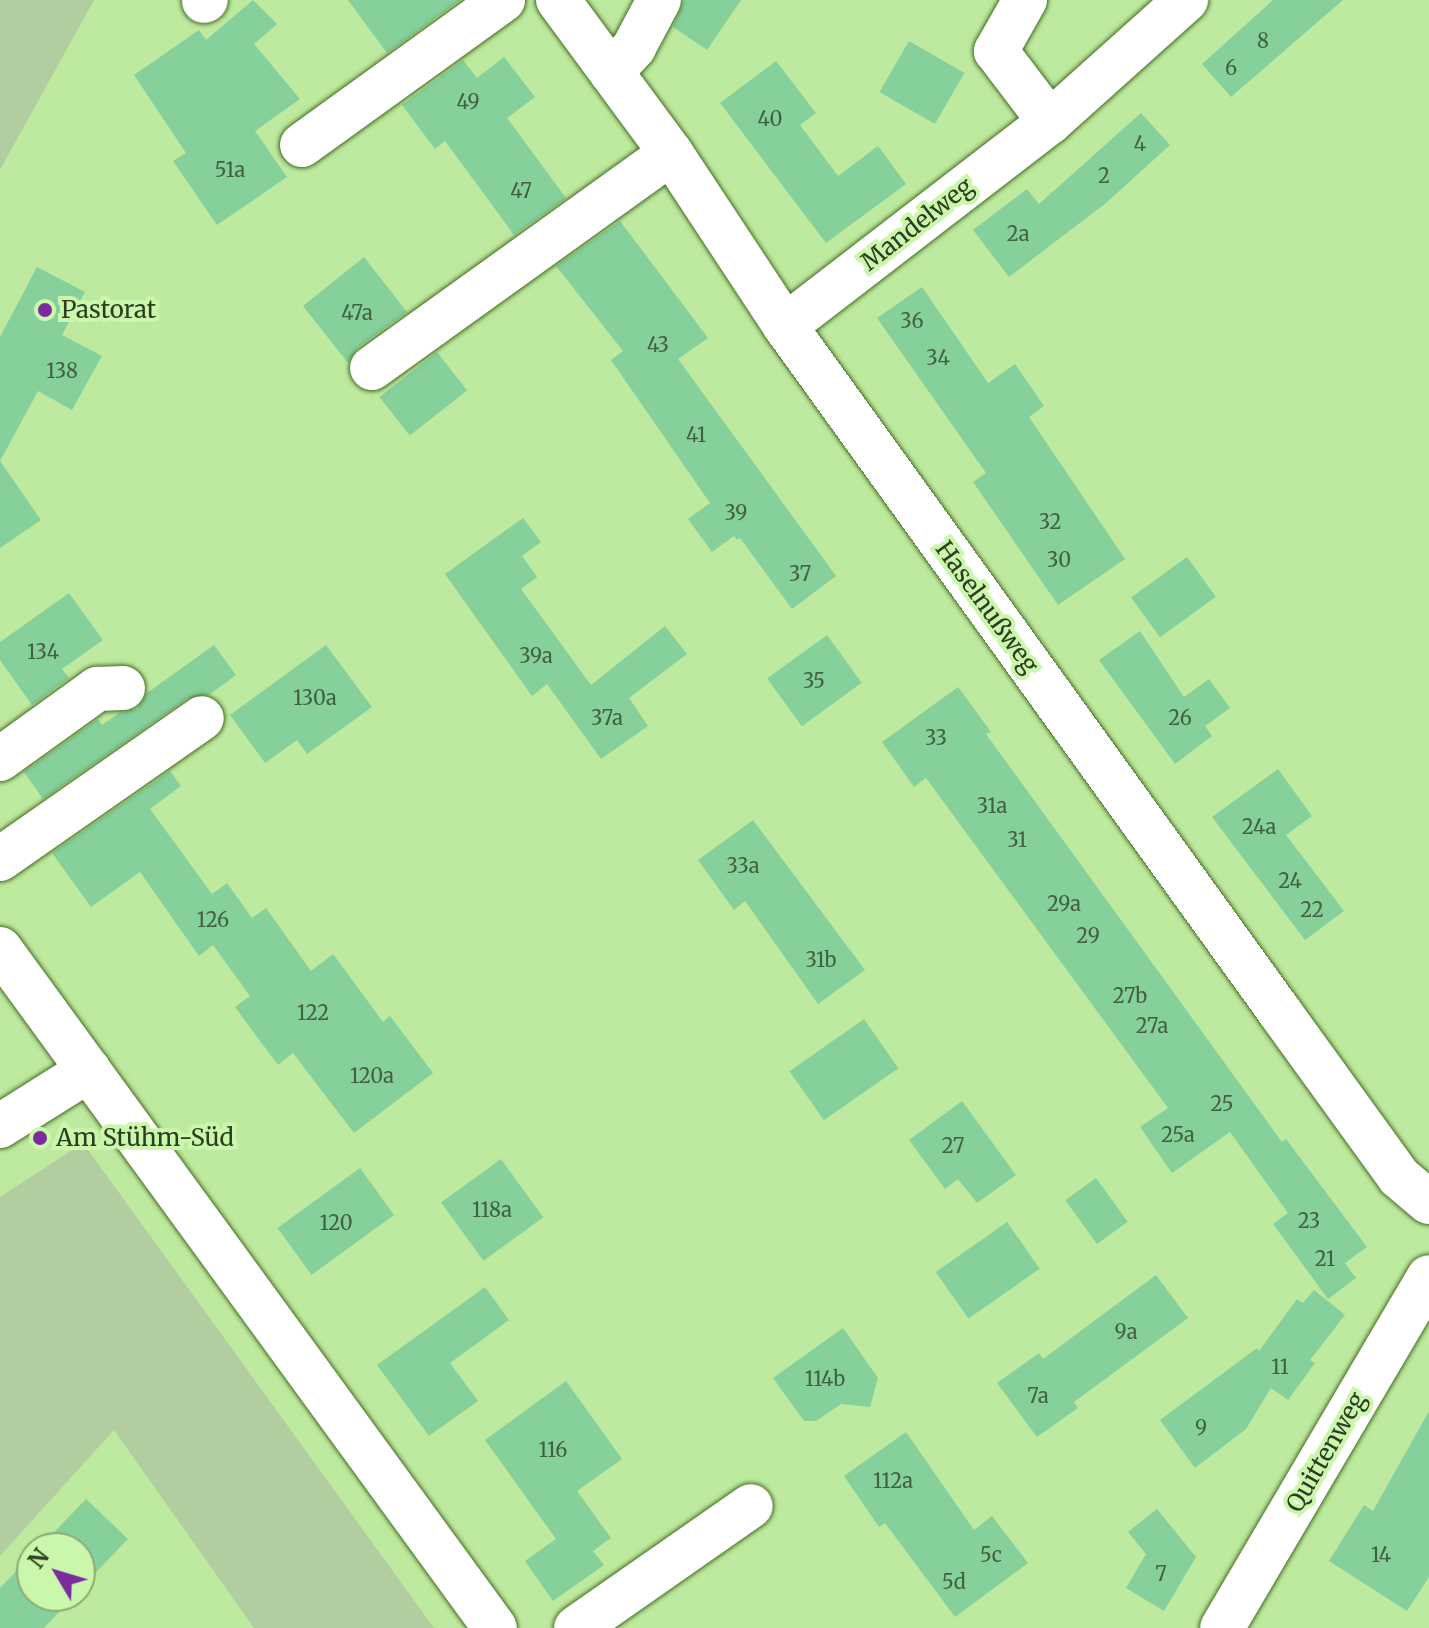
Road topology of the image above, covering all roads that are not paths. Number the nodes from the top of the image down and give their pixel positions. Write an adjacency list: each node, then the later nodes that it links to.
1 (503, 0): 8 (street)
2 (558, 0): 6 (street, Haselnußweg)
3 (659, 0): 6 (street)
4 (1025, 0): 7 (street)
5 (1186, 0): 7 (street, Mandelweg)
6 (611, 72): 9 (street, Haselnußweg)
7 (1050, 122): 10 (street, Mandelweg)
8 (302, 145)
9 (671, 153): 10 (street, Haselnußweg); 11 (street)
10 (785, 326): 19 (street, Haselnußweg)
11 (372, 368)
12 (123, 688): 14 (street)
13 (202, 718): 15 (street)
14 (0, 759)
15 (0, 859)
16 (0, 949): 17 (street)
17 (89, 1070): 18 (street); 22 (street)
18 (0, 1126)
19 (1429, 1202)
20 (1429, 1277): 24 (street, Quittenweg)
21 (751, 1506): 23 (street)
22 (495, 1628)
23 (576, 1628)
24 (1222, 1628)

